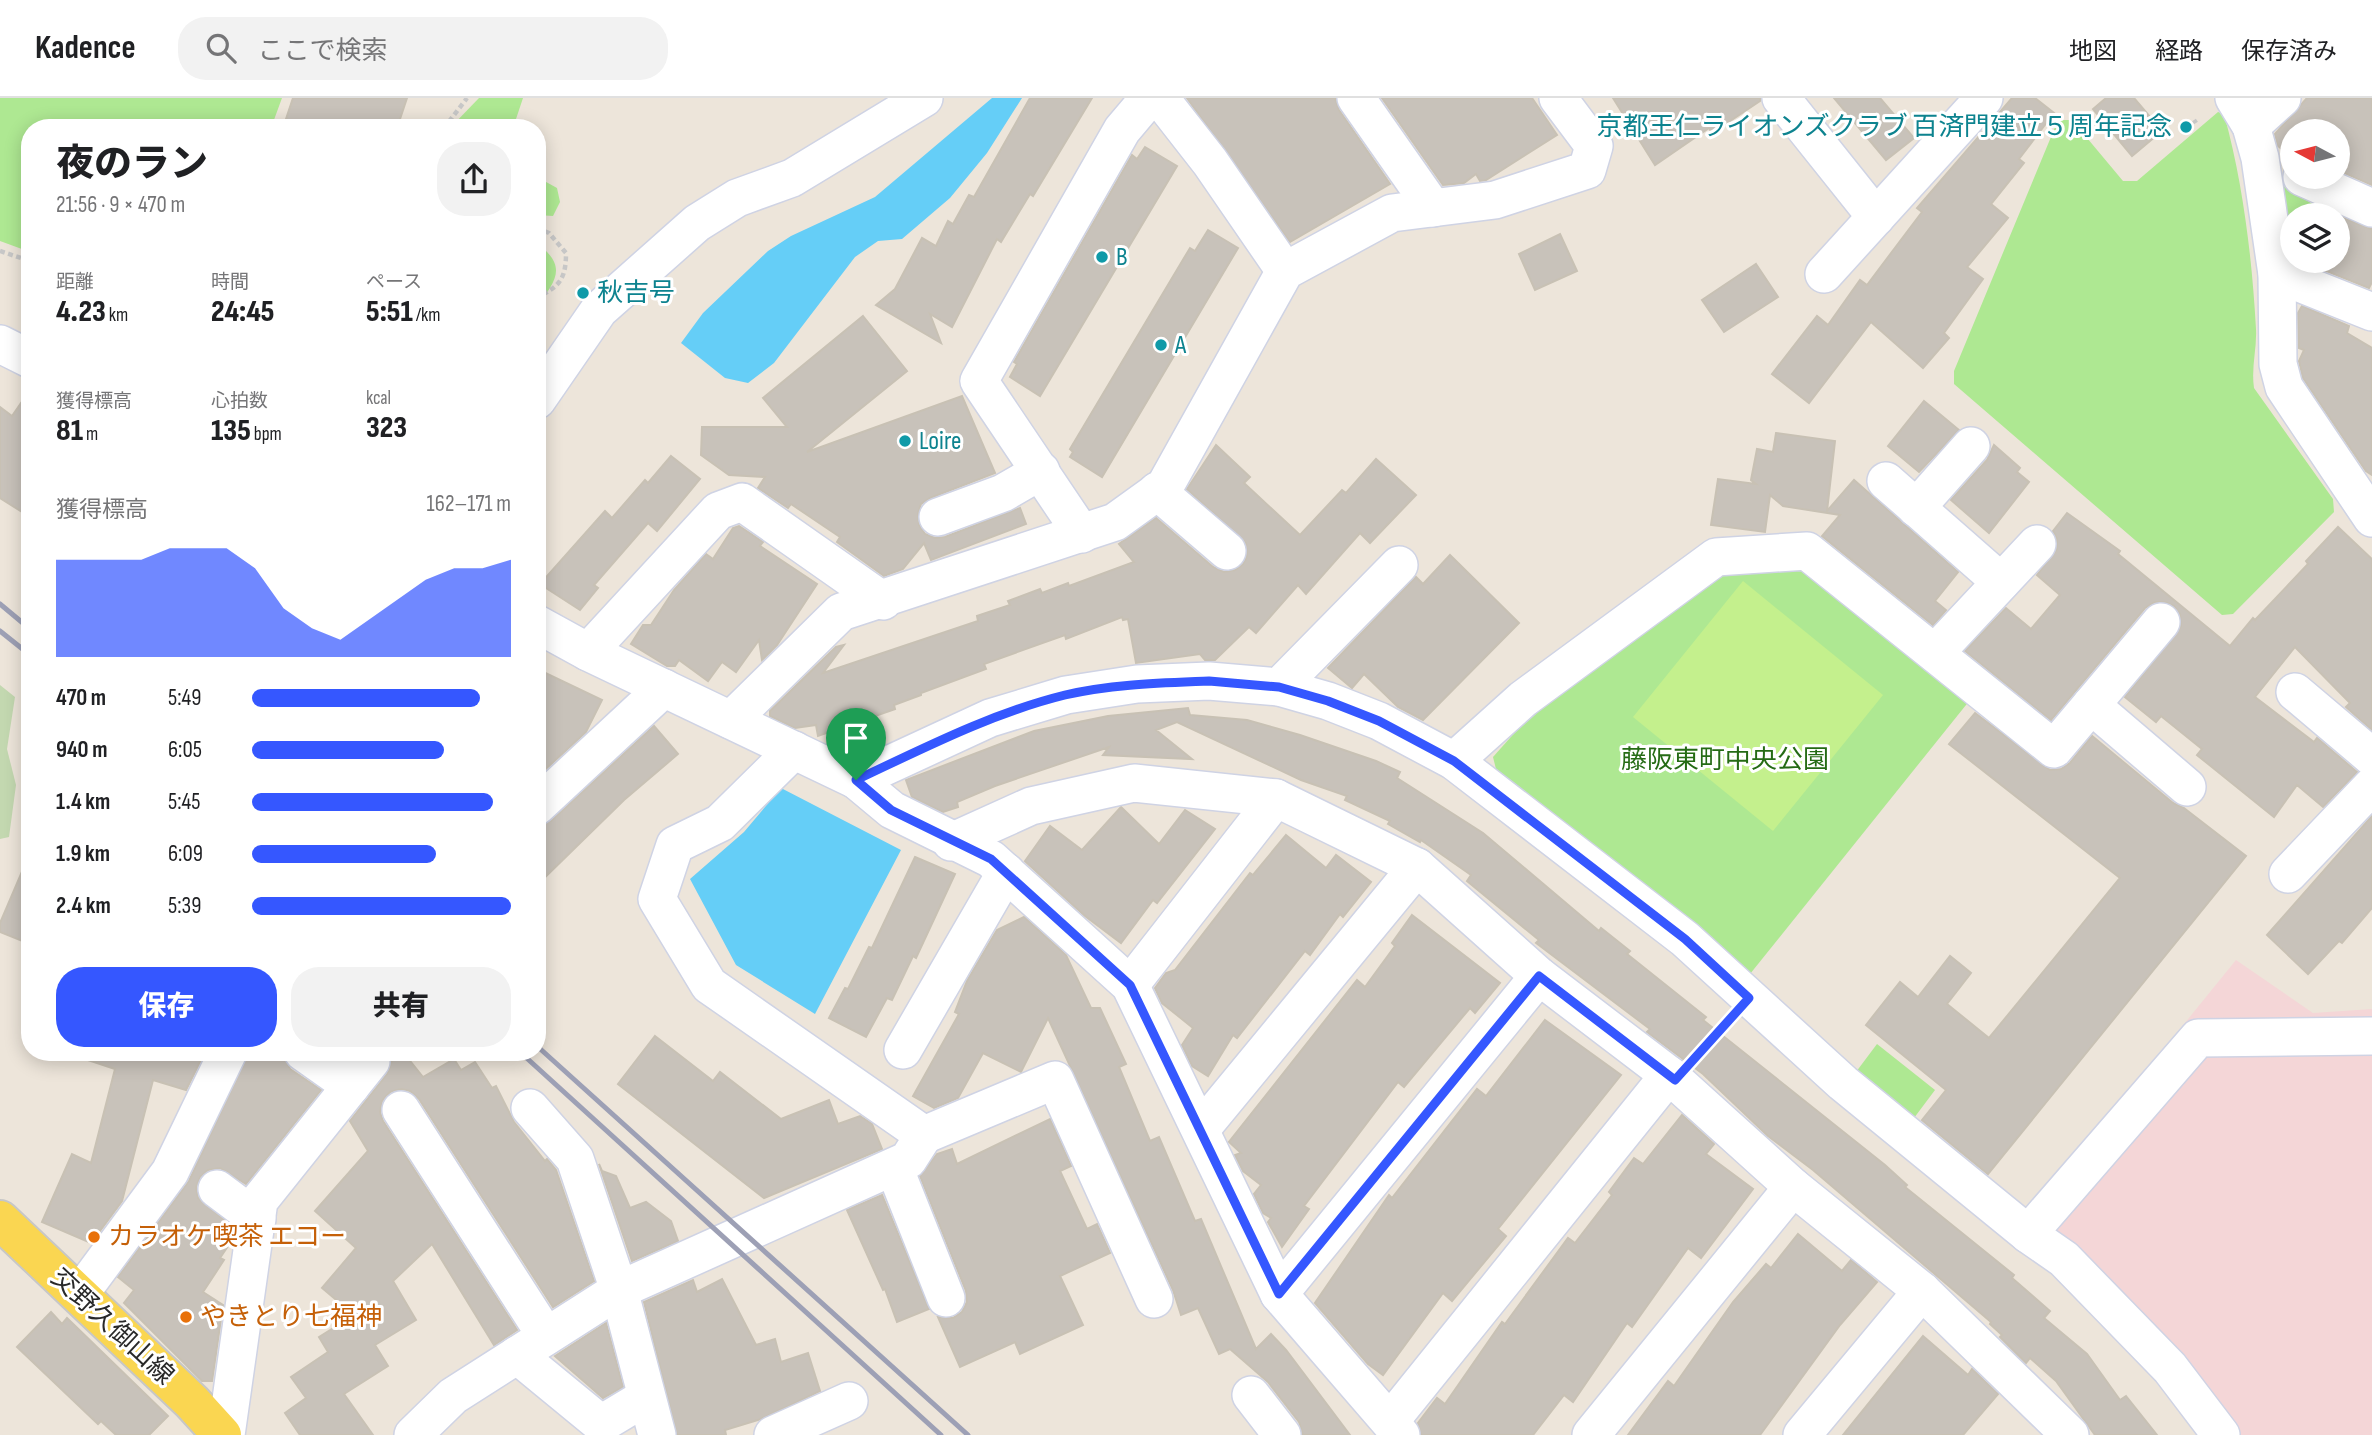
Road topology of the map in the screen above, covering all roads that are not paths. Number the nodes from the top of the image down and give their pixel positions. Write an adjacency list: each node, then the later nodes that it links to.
1 (924, 98): 20 (street)
2 (1149, 98): 22 (street)
3 (1160, 98): 14 (street)
4 (1356, 98): 11 (street)
5 (1558, 98): 11 (street)
6 (1781, 98): 13 (street)
7 (1984, 98): 13 (street)
8 (2283, 98): 9 (street)
9 (2259, 139): 16 (street)
10 (2329, 189): 12 (street)
11 (1433, 208): 14 (street)
12 (2372, 208)
13 (1875, 217): 15 (street)
14 (1284, 271): 24 (street)
15 (1824, 274)
16 (2277, 274): 17 (street); 27 (street)
17 (2372, 312)
18 (0, 344): 19 (street)
19 (21, 354)
20 (546, 387)
21 (1971, 446): 25 (street)
22 (1041, 471): 26 (street); 28 (street)
23 (1886, 481): 25 (street)
24 (1157, 491): 28 (street); 30 (street)
25 (1916, 508): 32 (street)
26 (938, 517)
27 (2372, 518)
28 (1082, 534): 33 (street)
29 (2037, 544): 32 (street)
30 (1227, 551)
31 (1399, 565): 38 (street)
32 (2001, 582): 37 (street)
33 (883, 601): 36 (street); 42 (street)
34 (2161, 622): 41 (street)
35 (546, 629): 36 (street)
36 (587, 652): 39 (street)
37 (1934, 653): 41 (street); 45 (street)
38 (1279, 687): 45 (street); 46 (street)
39 (664, 688): 42 (street); 50 (street)
40 (2295, 692): 44 (street)
41 (2091, 705): 48 (street)
42 (731, 720): 43 (street)
43 (794, 750): 46 (street); 65 (street)
44 (2372, 757)
45 (1454, 761): 71 (street)
46 (856, 780): 51 (street)
47 (2372, 786): 54 (street)
48 (2187, 787)
49 (1276, 797): 51 (street); 52 (street); 56 (street)
50 (546, 798)
51 (951, 842): 53 (street)
52 (1417, 867): 55 (street); 64 (street)
53 (1006, 872): 56 (street); 58 (street)
54 (2288, 874)
55 (1539, 976): 61 (street); 74 (street)
56 (1130, 985): 64 (street)
57 (2372, 1036): 71 (street)
58 (904, 1051)
59 (224, 1061): 75 (street)
60 (328, 1061): 69 (street)
61 (1672, 1078): 67 (street); 82 (street)
62 (530, 1108): 72 (street)
63 (401, 1110): 78 (street)
64 (1201, 1129): 74 (street)
65 (924, 1135): 66 (street); 77 (street)
66 (894, 1167): 72 (street); 76 (street)
67 (1793, 1187): 73 (street); 89 (street)
68 (217, 1189): 69 (street)
69 (257, 1219): 84 (street)
70 (0, 1220): 75 (main road, 交野久御山線)
71 (2028, 1234): 91 (street)
72 (619, 1290): 78 (street); 80 (street)
73 (1922, 1291): 83 (street); 90 (street)
74 (1279, 1294): 82 (street)
75 (79, 1295): 84 (main road, 交野久御山線)
76 (946, 1298)
77 (1154, 1299)
78 (532, 1346): 80 (street); 85 (street)
79 (1251, 1395): 88 (street)
80 (646, 1397): 86 (street)
81 (849, 1401): 87 (street)
82 (1396, 1427)
83 (2049, 1427)
84 (224, 1435)
85 (413, 1435)
86 (657, 1435)
87 (773, 1435)
88 (1282, 1435)
89 (1591, 1435)
90 (1802, 1435)
91 (2221, 1435)

